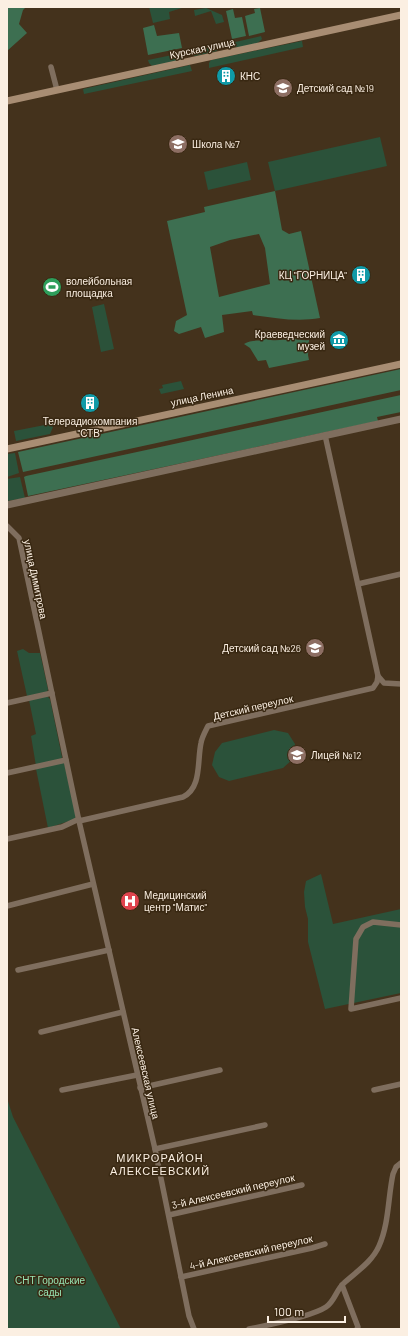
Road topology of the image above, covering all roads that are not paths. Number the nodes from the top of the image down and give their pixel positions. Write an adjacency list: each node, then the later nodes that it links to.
1 (401, 15): 3 (main road, Курская улица)
2 (51, 67): 3 (street)
3 (57, 90): 4 (main road, Курская улица)
4 (7, 101)
5 (401, 364): 8 (main road, улица Ленина)
6 (401, 419): 7 (street)
7 (325, 435): 9 (street); 12 (street)
8 (7, 449)
9 (7, 505)
10 (7, 526): 15 (street, улица Димитрова)
11 (401, 574): 12 (street)
12 (358, 584): 13 (street)
13 (378, 676): 14 (street); 19 (street, Детский переулок)
14 (401, 684)
15 (52, 693): 16 (street); 17 (street)
16 (7, 703)
17 (66, 760): 18 (street); 19 (street)
18 (7, 773)
19 (79, 820): 20 (street); 21 (street, Алексеевская улица)
20 (7, 839)
21 (93, 884): 22 (street); 24 (street, Алексеевская улица)
22 (7, 906)
23 (401, 925): 26 (street)
24 (109, 950): 25 (street); 27 (street, Алексеевская улица)
25 (18, 970)
26 (401, 998)
27 (124, 1012): 28 (street); 30 (street, Алексеевская улица)
28 (41, 1032)
29 (220, 1070): 32 (street)
30 (137, 1075): 32 (street, Алексеевская улица); 33 (street)
31 (401, 1084): 34 (street)
32 (140, 1088): 36 (street, Алексеевская улица)
33 (62, 1090)
34 (374, 1090)
35 (265, 1125): 36 (street)
36 (155, 1150): 39 (street, Алексеевская улица)
37 (401, 1163): 42 (street)
38 (302, 1185): 39 (street, 3-й Алексеевский переулок)
39 (169, 1214): 41 (street, Алексеевская улица)
40 (325, 1244): 41 (street, 4-й Алексеевский переулок)
41 (181, 1277): 43 (street, Алексеевская улица)
42 (342, 1285): 44 (street); 45 (street)
43 (194, 1329)
44 (249, 1329)
45 (357, 1329)

